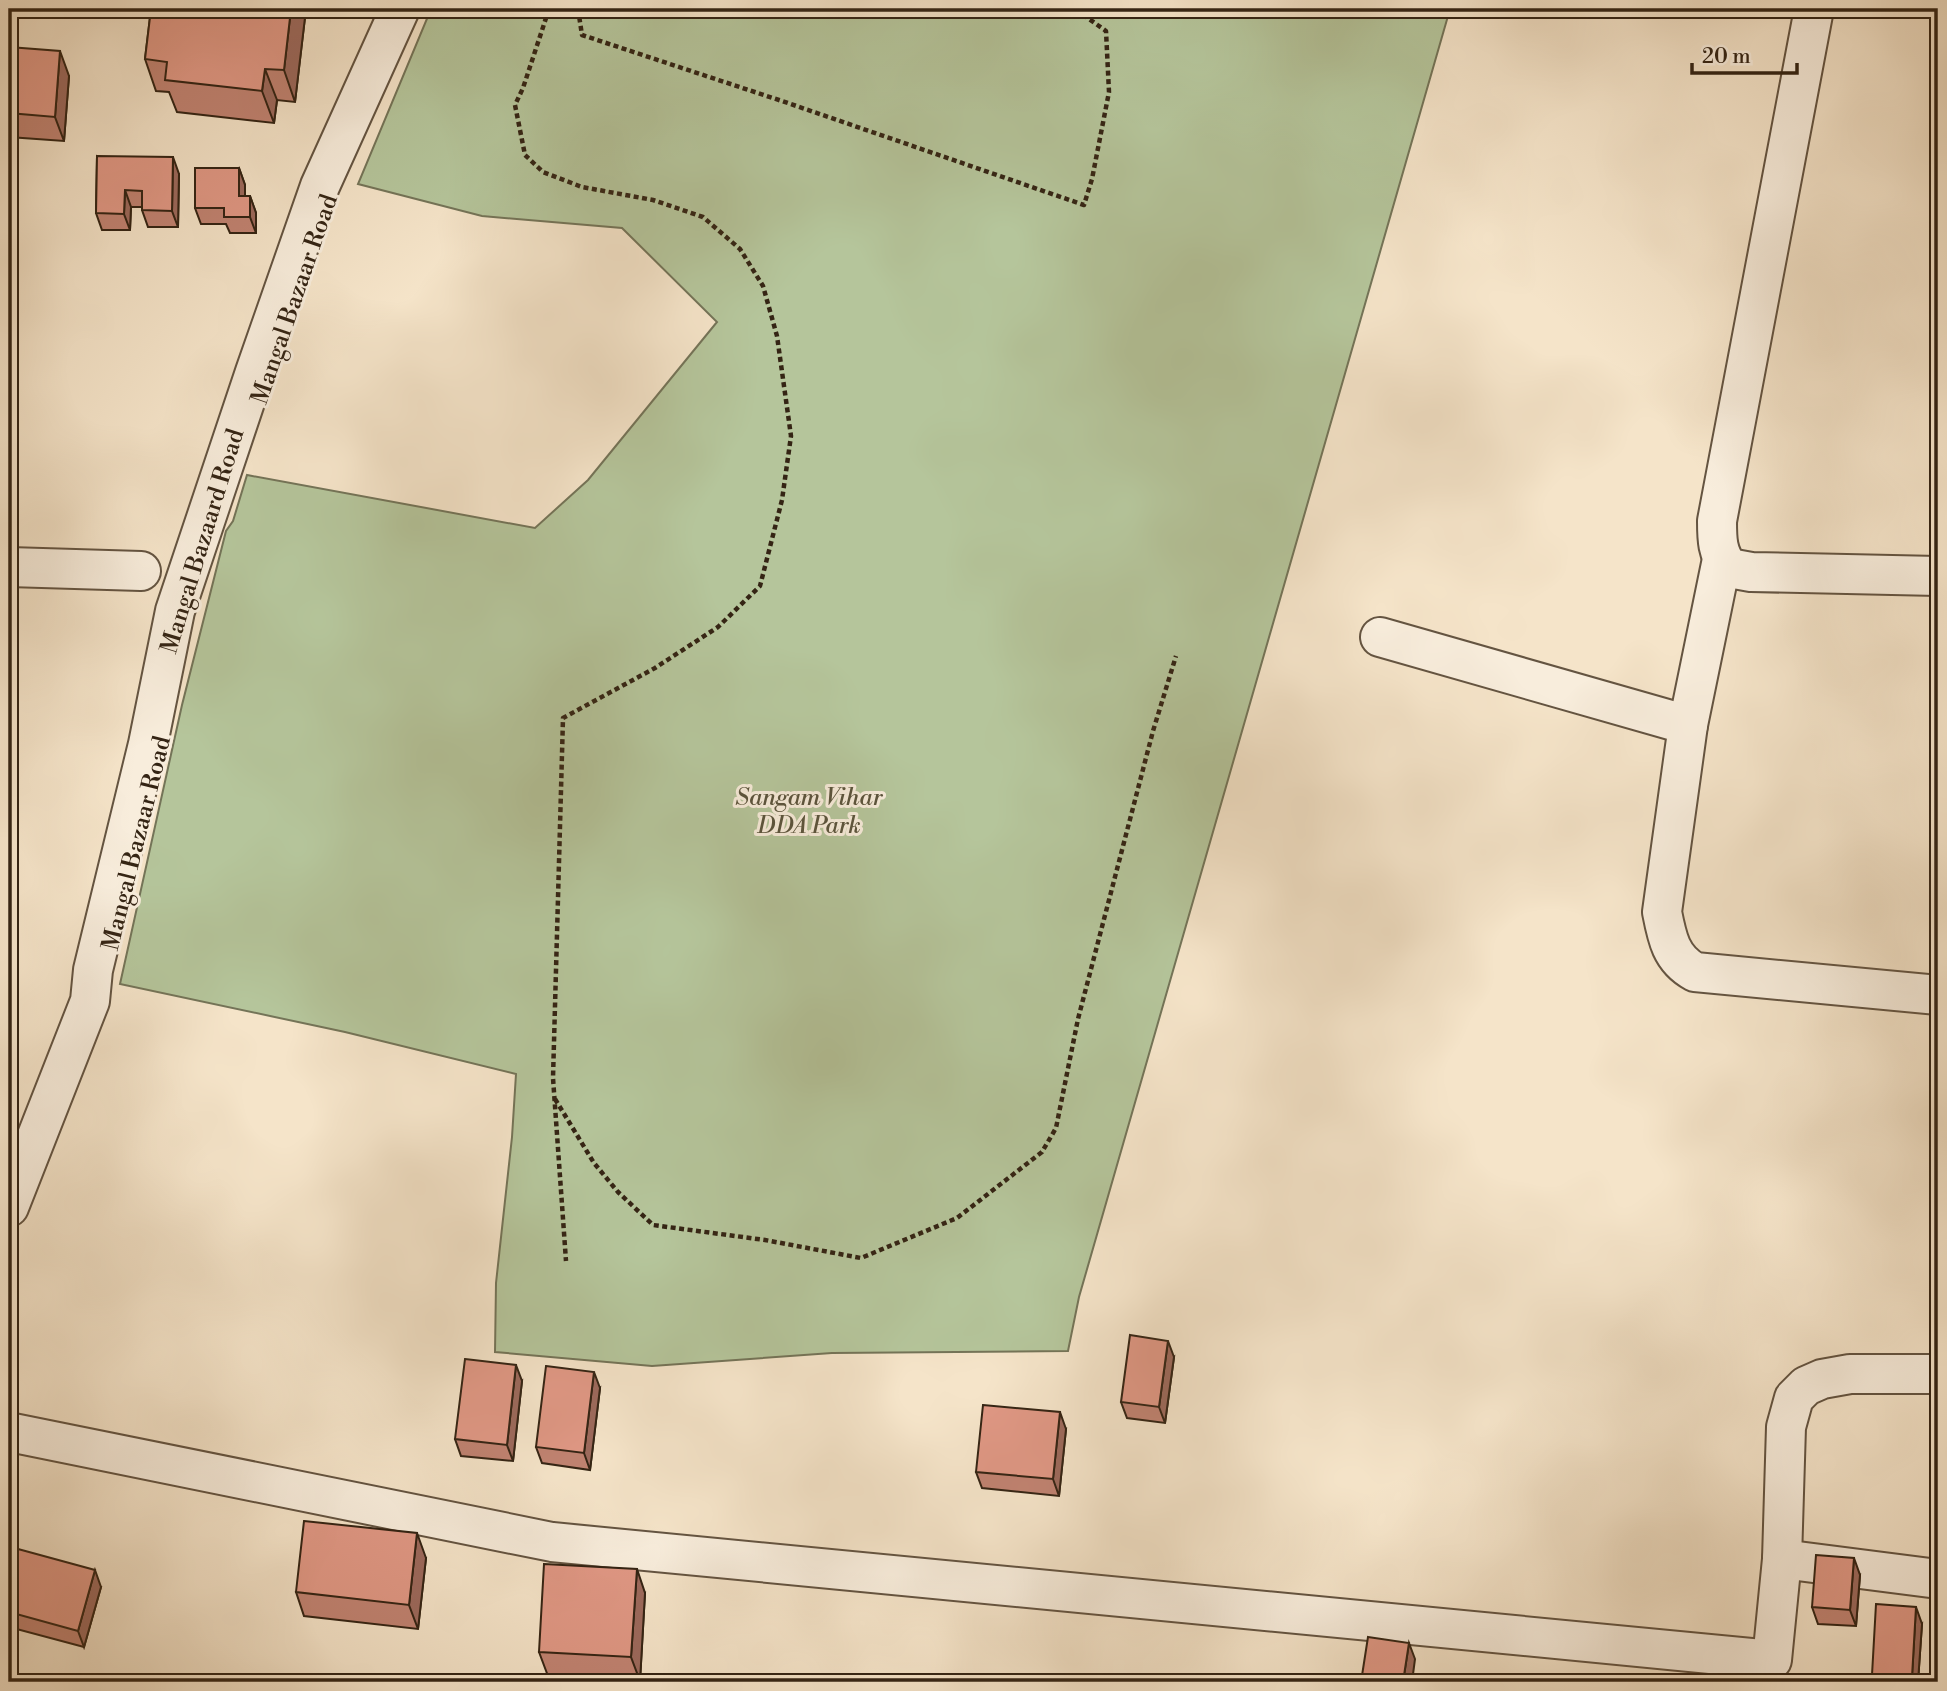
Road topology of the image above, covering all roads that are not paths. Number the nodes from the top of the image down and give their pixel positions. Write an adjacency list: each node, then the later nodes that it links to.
1 (400, 9): 11 (street, Mangal Bazaard Road)
2 (408, 9): 11 (street, Mangal Bazaar Road)
3 (1814, 9): 4 (street)
4 (1722, 559): 7 (street); 9 (street)
5 (9, 566): 6 (street)
6 (141, 571)
7 (1938, 576)
8 (1380, 637): 9 (street)
9 (1688, 725): 10 (street)
10 (1938, 995)
11 (90, 1001): 12 (street, Mangal Bazaard Road)
12 (9, 1207)
13 (1938, 1374): 15 (street)
14 (9, 1432): 17 (street)
15 (1782, 1559): 16 (street); 17 (street)
16 (1938, 1579)
17 (1772, 1671)

